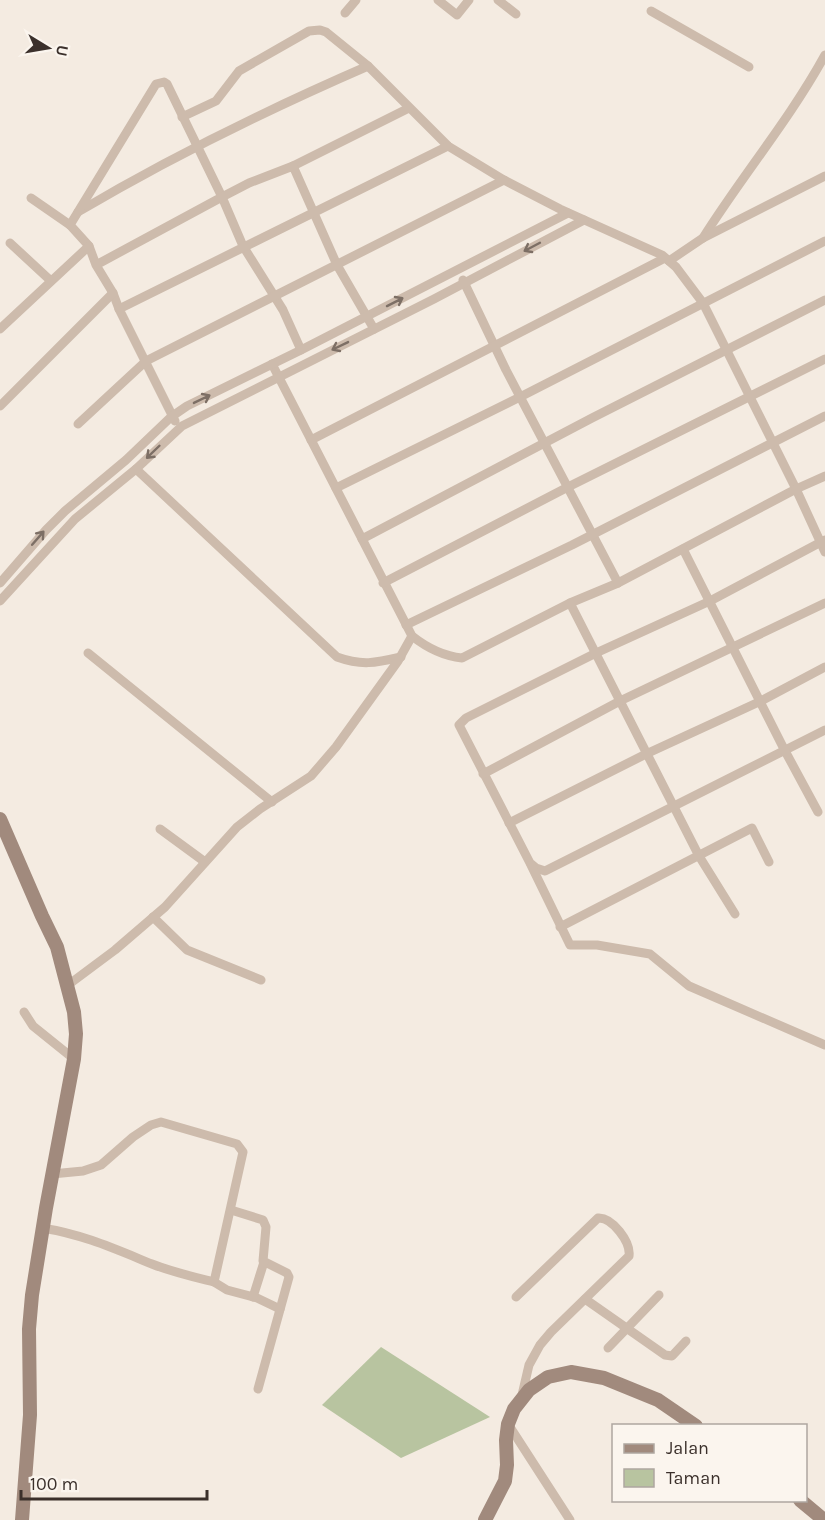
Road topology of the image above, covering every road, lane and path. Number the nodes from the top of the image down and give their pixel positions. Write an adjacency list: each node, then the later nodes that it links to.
1 (356, 0): 6 (street)
2 (438, 0): 3 (street)
3 (469, 0)
4 (498, 0): 7 (street)
5 (651, 11): 10 (street)
6 (345, 13)
7 (516, 14)
8 (824, 61): 25 (street)
9 (368, 66): 11 (street); 12 (street); 14 (street)
10 (749, 67)
11 (410, 108): 13 (street); 15 (street)
12 (182, 117): 14 (street); 21 (street)
13 (448, 146): 17 (street); 20 (street)
14 (197, 147): 18 (street); 21 (street)
15 (293, 166): 18 (street); 20 (street)
16 (825, 176): 25 (street)
17 (504, 180): 22 (street); 32 (street)
18 (222, 197): 29 (street); 31 (street)
19 (31, 198): 24 (street)
20 (313, 212): 29 (street); 32 (street)
21 (77, 213): 24 (street)
22 (568, 213): 23 (street); 33 (street)
23 (584, 220): 30 (street); 35 (street, one-way to 35)
24 (70, 225): 28 (street)
25 (703, 238): 30 (street)
26 (825, 241): 39 (street)
27 (10, 243): 34 (street)
28 (89, 246): 31 (street); 34 (street)
29 (243, 246): 37 (street); 40 (street)
30 (667, 260): 39 (street); 46 (street)
31 (96, 265): 36 (street)
32 (338, 265): 37 (street); 42 (street)
33 (461, 269): 35 (street); 42 (street, one-way to 33)
34 (51, 281): 43 (street)
35 (464, 284): 45 (street); 46 (street)
36 (113, 293): 40 (street); 55 (street)
37 (275, 297): 47 (street); 50 (street)
38 (825, 300): 48 (street)
39 (703, 303): 48 (street); 54 (street)
40 (119, 309): 50 (street)
41 (0, 312): 43 (street)
42 (366, 317): 45 (street); 47 (street)
43 (9, 320): 44 (street)
44 (0, 329)
45 (374, 329): 52 (street, one-way to 52)
46 (496, 346): 54 (street); 60 (street)
47 (301, 350): 51 (street)
48 (727, 351): 53 (street); 61 (street)
49 (825, 359): 53 (street)
50 (146, 361): 57 (street); 58 (street)
51 (272, 364): 52 (street); 57 (street, one-way to 51)
52 (278, 376): 59 (street); 60 (street)
53 (750, 396): 62 (street); 65 (street)
54 (520, 397): 61 (street); 66 (street)
55 (0, 406)
56 (825, 416): 62 (street)
57 (171, 417): 59 (street); 73 (street, one-way to 57)
58 (78, 424)
59 (179, 428): 63 (street, one-way to 63)
60 (311, 440): 66 (street)
61 (544, 442): 65 (street); 69 (street)
62 (773, 442): 67 (street); 68 (street)
63 (136, 469): 76 (street); 85 (street)
64 (825, 476): 67 (street)
65 (568, 487): 68 (street); 74 (street)
66 (336, 488): 69 (street)
67 (796, 489): 70 (street); 71 (street)
68 (592, 534): 75 (street); 80 (street)
69 (362, 539): 74 (street)
70 (823, 541): 72 (street); 77 (street)
71 (683, 549): 75 (street); 77 (street)
72 (825, 552)
73 (0, 583)
74 (383, 583): 80 (street)
75 (618, 583): 78 (street)
76 (0, 601)
77 (710, 601): 82 (street); 84 (street)
78 (570, 603): 81 (street); 84 (street)
79 (825, 603): 82 (street)
80 (406, 625): 81 (street)
81 (412, 636): 85 (street)
82 (733, 647): 87 (street); 88 (street)
83 (88, 653): 93 (street)
84 (596, 653): 87 (street); 92 (street)
85 (401, 657): 93 (street)
86 (825, 667): 88 (street)
87 (620, 701): 91 (street); 92 (street)
88 (761, 701): 90 (street); 91 (street)
89 (825, 730): 90 (street)
90 (784, 749): 94 (street); 95 (street)
91 (646, 754): 94 (street); 97 (street)
92 (483, 774): 97 (street)
93 (272, 802): 100 (street)
94 (673, 807): 99 (street); 102 (street)
95 (818, 812)
96 (0, 819): 107 (main road)
97 (509, 823): 102 (street)
98 (160, 829): 100 (street)
99 (699, 856): 101 (street); 103 (street); 105 (street)
100 (205, 862): 104 (street)
101 (769, 862)
102 (530, 863): 105 (street)
103 (735, 914)
104 (153, 917): 106 (street); 107 (street)
105 (560, 927): 109 (street)
106 (261, 980)
107 (68, 985): 110 (main road)
108 (24, 1012): 110 (street)
109 (825, 1045)
110 (74, 1059): 111 (main road)
111 (52, 1174): 112 (street); 113 (main road)
112 (231, 1210): 114 (street); 115 (street)
113 (42, 1228): 115 (street); 129 (main road)
114 (264, 1262): 117 (street); 120 (street)
115 (214, 1282): 117 (street)
116 (660, 1295): 121 (street)
117 (253, 1297): 120 (street)
118 (516, 1298): 119 (street)
119 (585, 1299): 121 (street); 125 (street)
120 (280, 1309): 124 (street)
121 (628, 1329): 122 (street); 123 (street)
122 (686, 1341)
123 (608, 1348)
124 (258, 1389)
125 (522, 1398): 126 (main road); 127 (main road)
126 (508, 1424): 130 (main road); 131 (street)
127 (694, 1424)
128 (802, 1502): 132 (main road)
129 (22, 1520)
130 (485, 1520)
131 (570, 1520)
132 (824, 1520)

